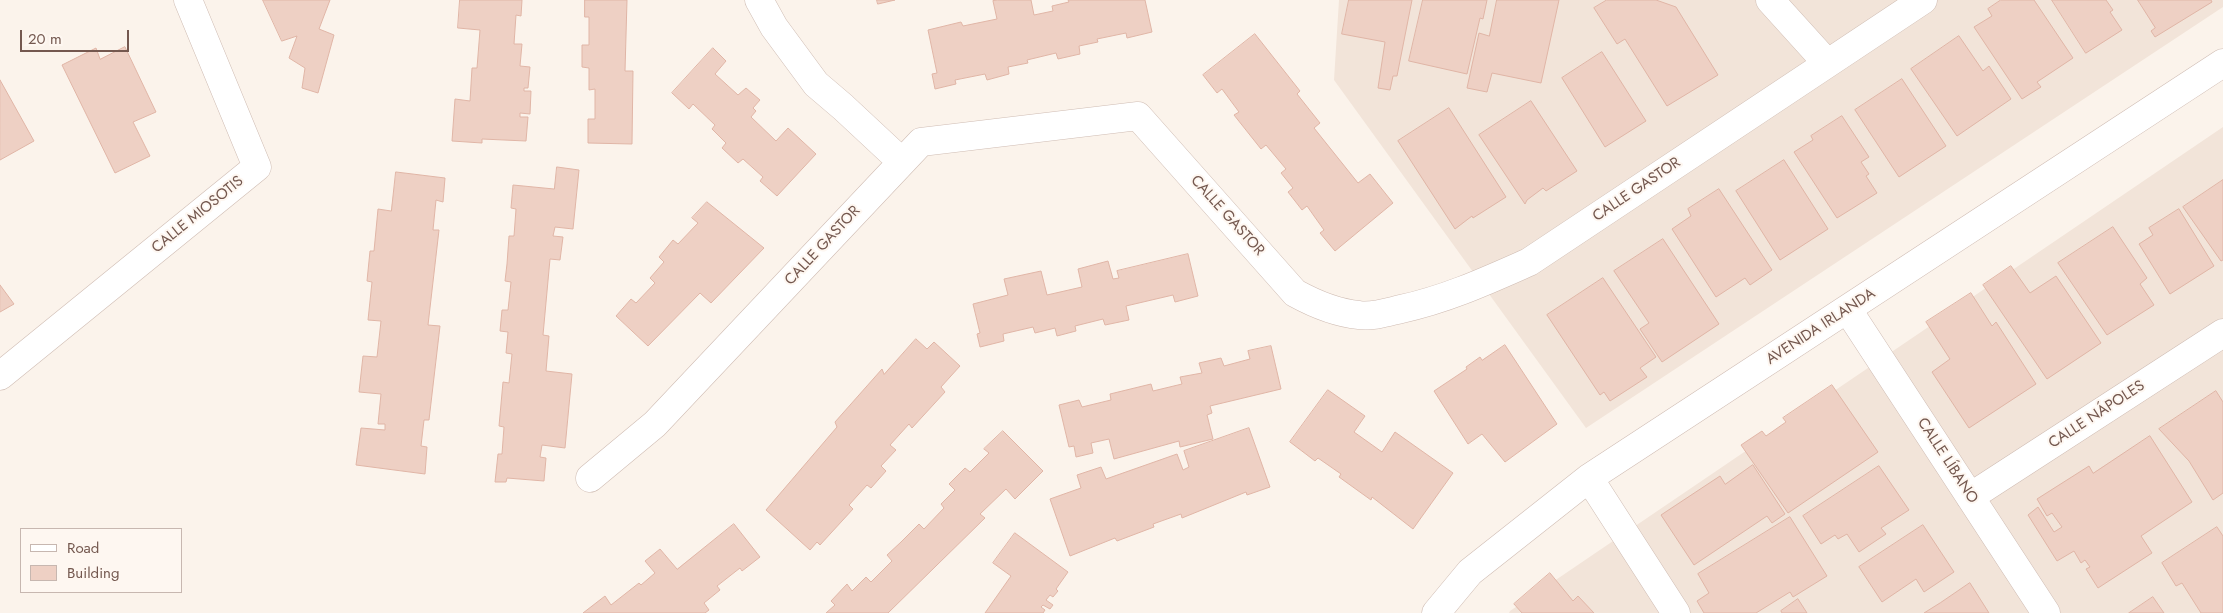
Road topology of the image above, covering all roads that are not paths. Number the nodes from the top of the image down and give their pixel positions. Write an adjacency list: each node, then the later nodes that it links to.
1 (188, 0): 10 (street, CALLE MIOSOTIS)
2 (759, 0): 7 (street)
3 (1770, 0): 5 (street)
4 (1923, 0): 5 (street, CALLE GASTOR)
5 (1827, 63): 7 (street, CALLE GASTOR)
6 (2223, 63): 8 (street, AVENIDA IRLANDA)
7 (902, 162): 11 (street, CALLE GASTOR)
8 (1848, 310): 12 (street, AVENIDA IRLANDA); 13 (street, CALLE LÍBANO)
9 (2223, 333): 13 (street, CALLE NÁPOLES)
10 (0, 376)
11 (590, 478)
12 (1589, 478): 14 (street, AVENIDA IRLANDA); 15 (street)
13 (1970, 497): 16 (street, CALLE LÍBANO)
14 (1436, 613)
15 (1676, 613)
16 (2046, 613)

